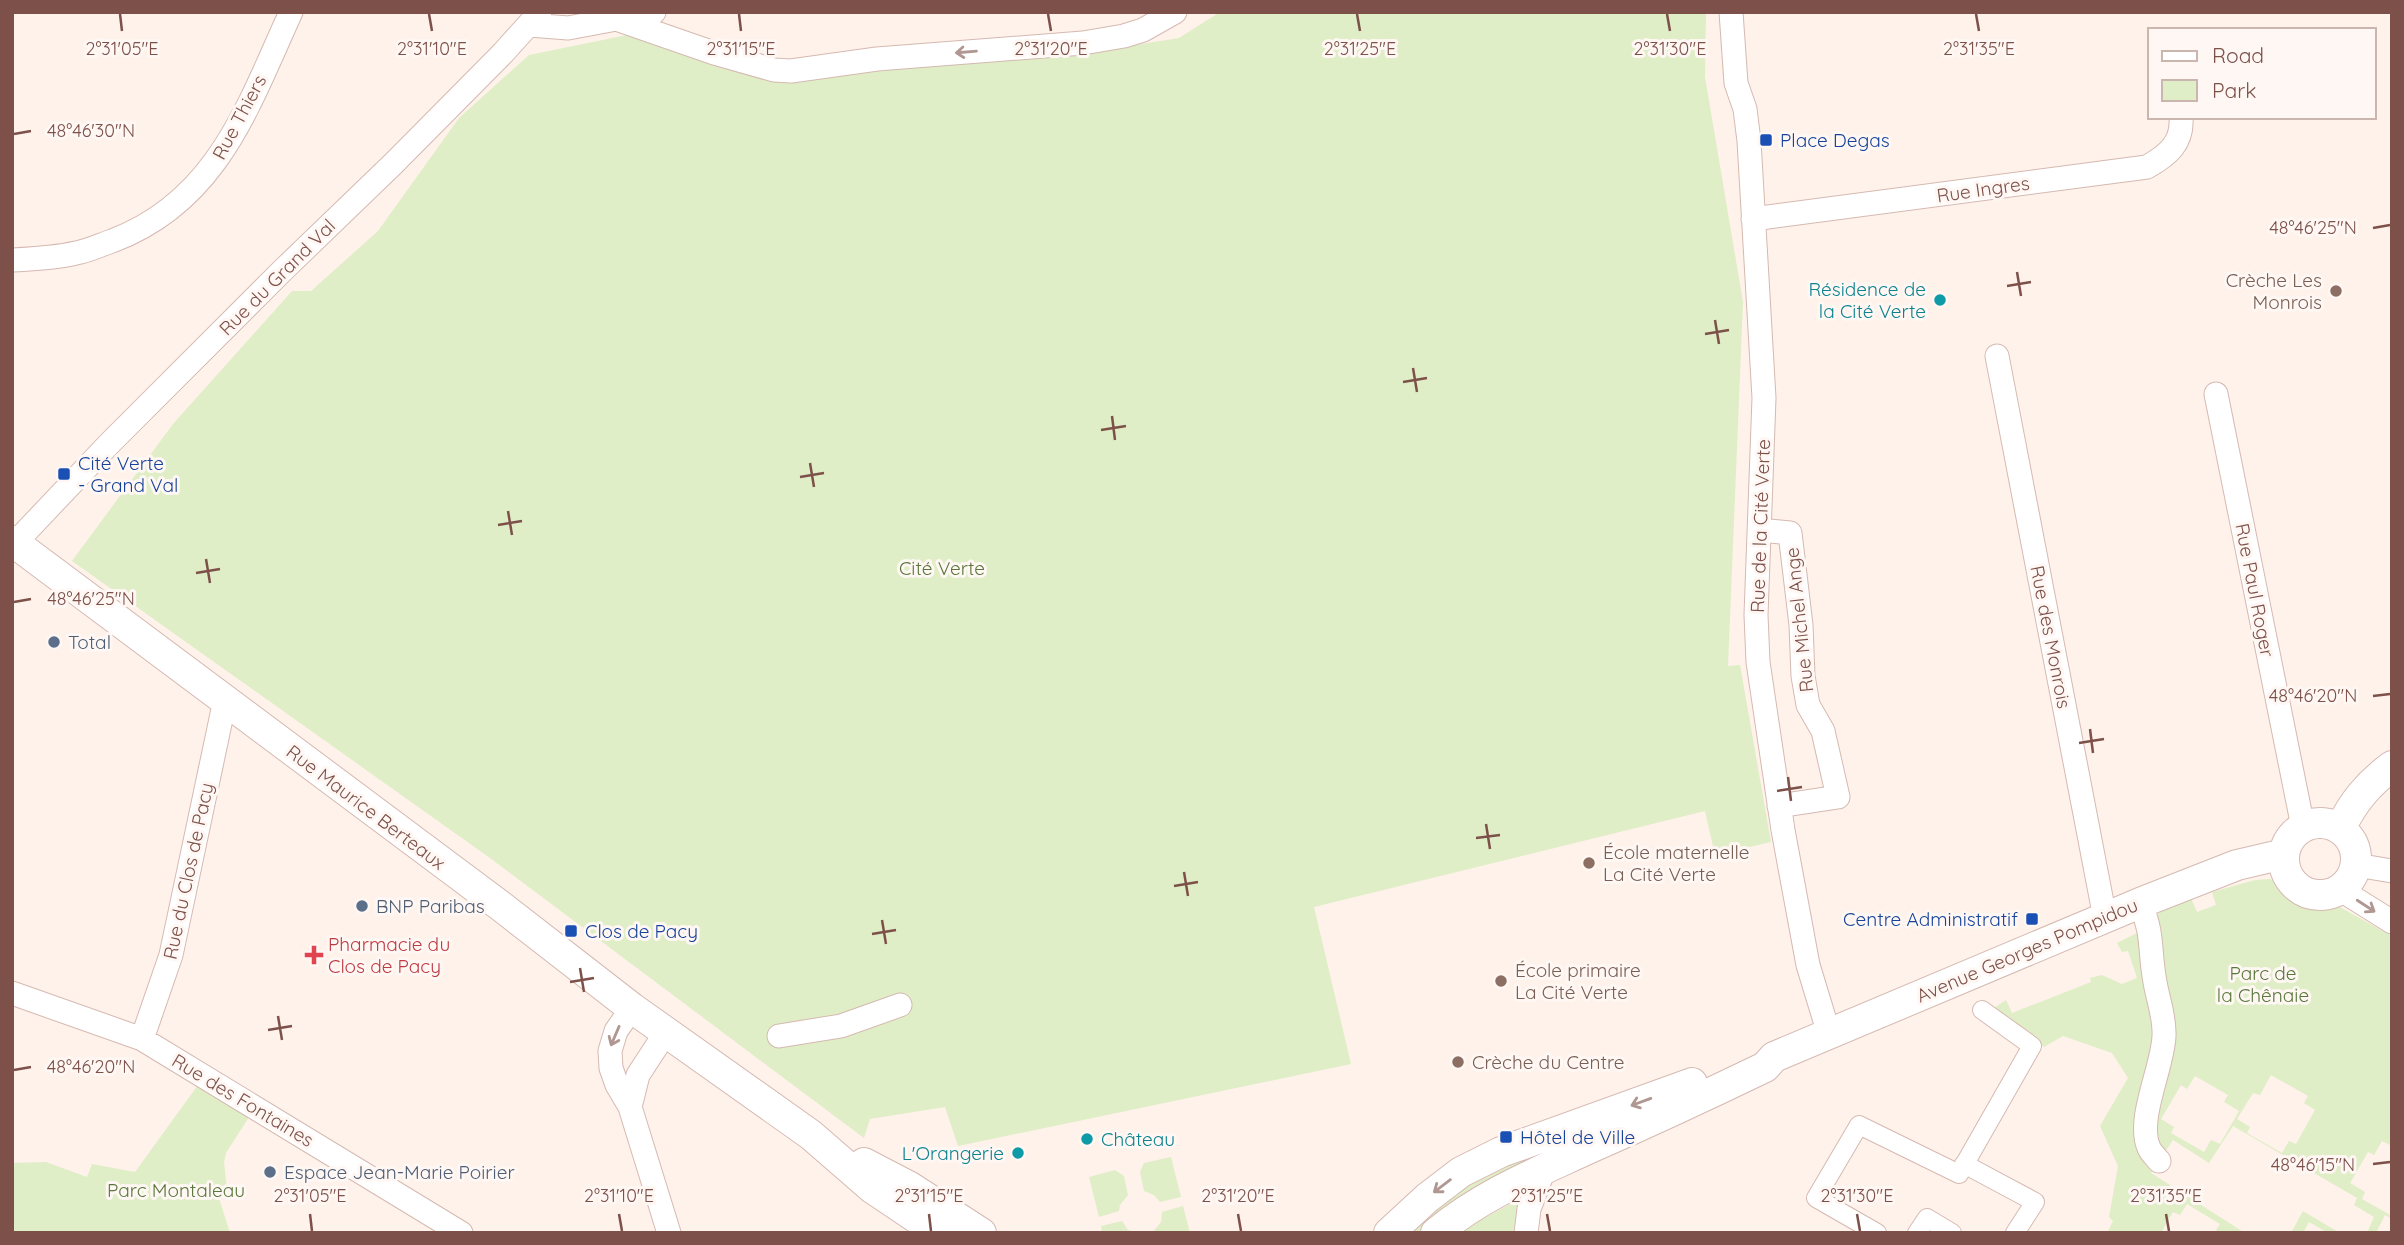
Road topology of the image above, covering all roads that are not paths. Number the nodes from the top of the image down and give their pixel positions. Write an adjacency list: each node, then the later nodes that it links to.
1 (291, 12): 9 (street, Rue Thiers)
2 (654, 12): 6 (street)
3 (1175, 12): 6 (street, one-way to 6)
4 (1731, 12): 8 (street, Rue de la Cité Verte)
5 (535, 19): 6 (street); 13 (street, Rue du Grand Val)
6 (616, 19)
7 (2181, 119): 8 (street, Rue Ingres)
8 (1753, 219): 12 (street, Rue de la Cité Verte)
9 (12, 260)
10 (1997, 356): 23 (street, Rue des Monrois)
11 (2216, 394): 17 (street, Rue Paul Roger)
12 (1760, 530): 16 (street, Rue de la Cité Verte); 16 (street, Rue Michel Ange)
13 (14, 542): 14 (street, Rue Maurice Berteaux)
14 (225, 700): 27 (street, Rue Maurice Berteaux); 32 (street, Rue du Clos de Pacy)
15 (2392, 766): 18 (street)
16 (1779, 806): 30 (street, Rue de la Cité Verte)
17 (2303, 827): 18 (street); 19 (street)
18 (2340, 829): 21 (street)
19 (2284, 854): 21 (street); 22 (street, Avenue Georges Pompidou)
20 (2392, 871): 21 (street)
21 (2348, 877): 24 (street, one-way to 24)
22 (2140, 903): 23 (street, Avenue Georges Pompidou); 36 (street)
23 (2105, 918): 30 (street, Avenue Georges Pompidou)
24 (2392, 922)
25 (12, 993): 32 (street, Rue des Fontaines)
26 (900, 1005): 31 (street)
27 (632, 1008): 29 (street, Rue Maurice Berteaux); 34 (street, one-way to 34)
28 (1982, 1010): 37 (street)
29 (666, 1032): 34 (street); 35 (street, Rue Maurice Berteaux)
30 (1829, 1034): 33 (street, Avenue Georges Pompidou)
31 (779, 1036)
32 (142, 1039): 39 (street, Rue des Fontaines)
33 (1774, 1057): 38 (street, Avenue Georges Pompidou); 43 (street, Avenue Georges Pompidou, one-way to 43)
34 (630, 1107): 40 (street)
35 (811, 1136): 41 (street); 42 (street)
36 (2159, 1161)
37 (1964, 1164): 46 (street); 49 (street)
38 (1545, 1167): 44 (street, Avenue Georges Pompidou); 45 (street)
39 (461, 1233)
40 (668, 1233)
41 (939, 1233)
42 (981, 1233)
43 (1389, 1233)
44 (1436, 1233)
45 (1526, 1233)
46 (1877, 1233)
47 (1917, 1233): 48 (street)
48 (1952, 1233)
49 (2015, 1233)

